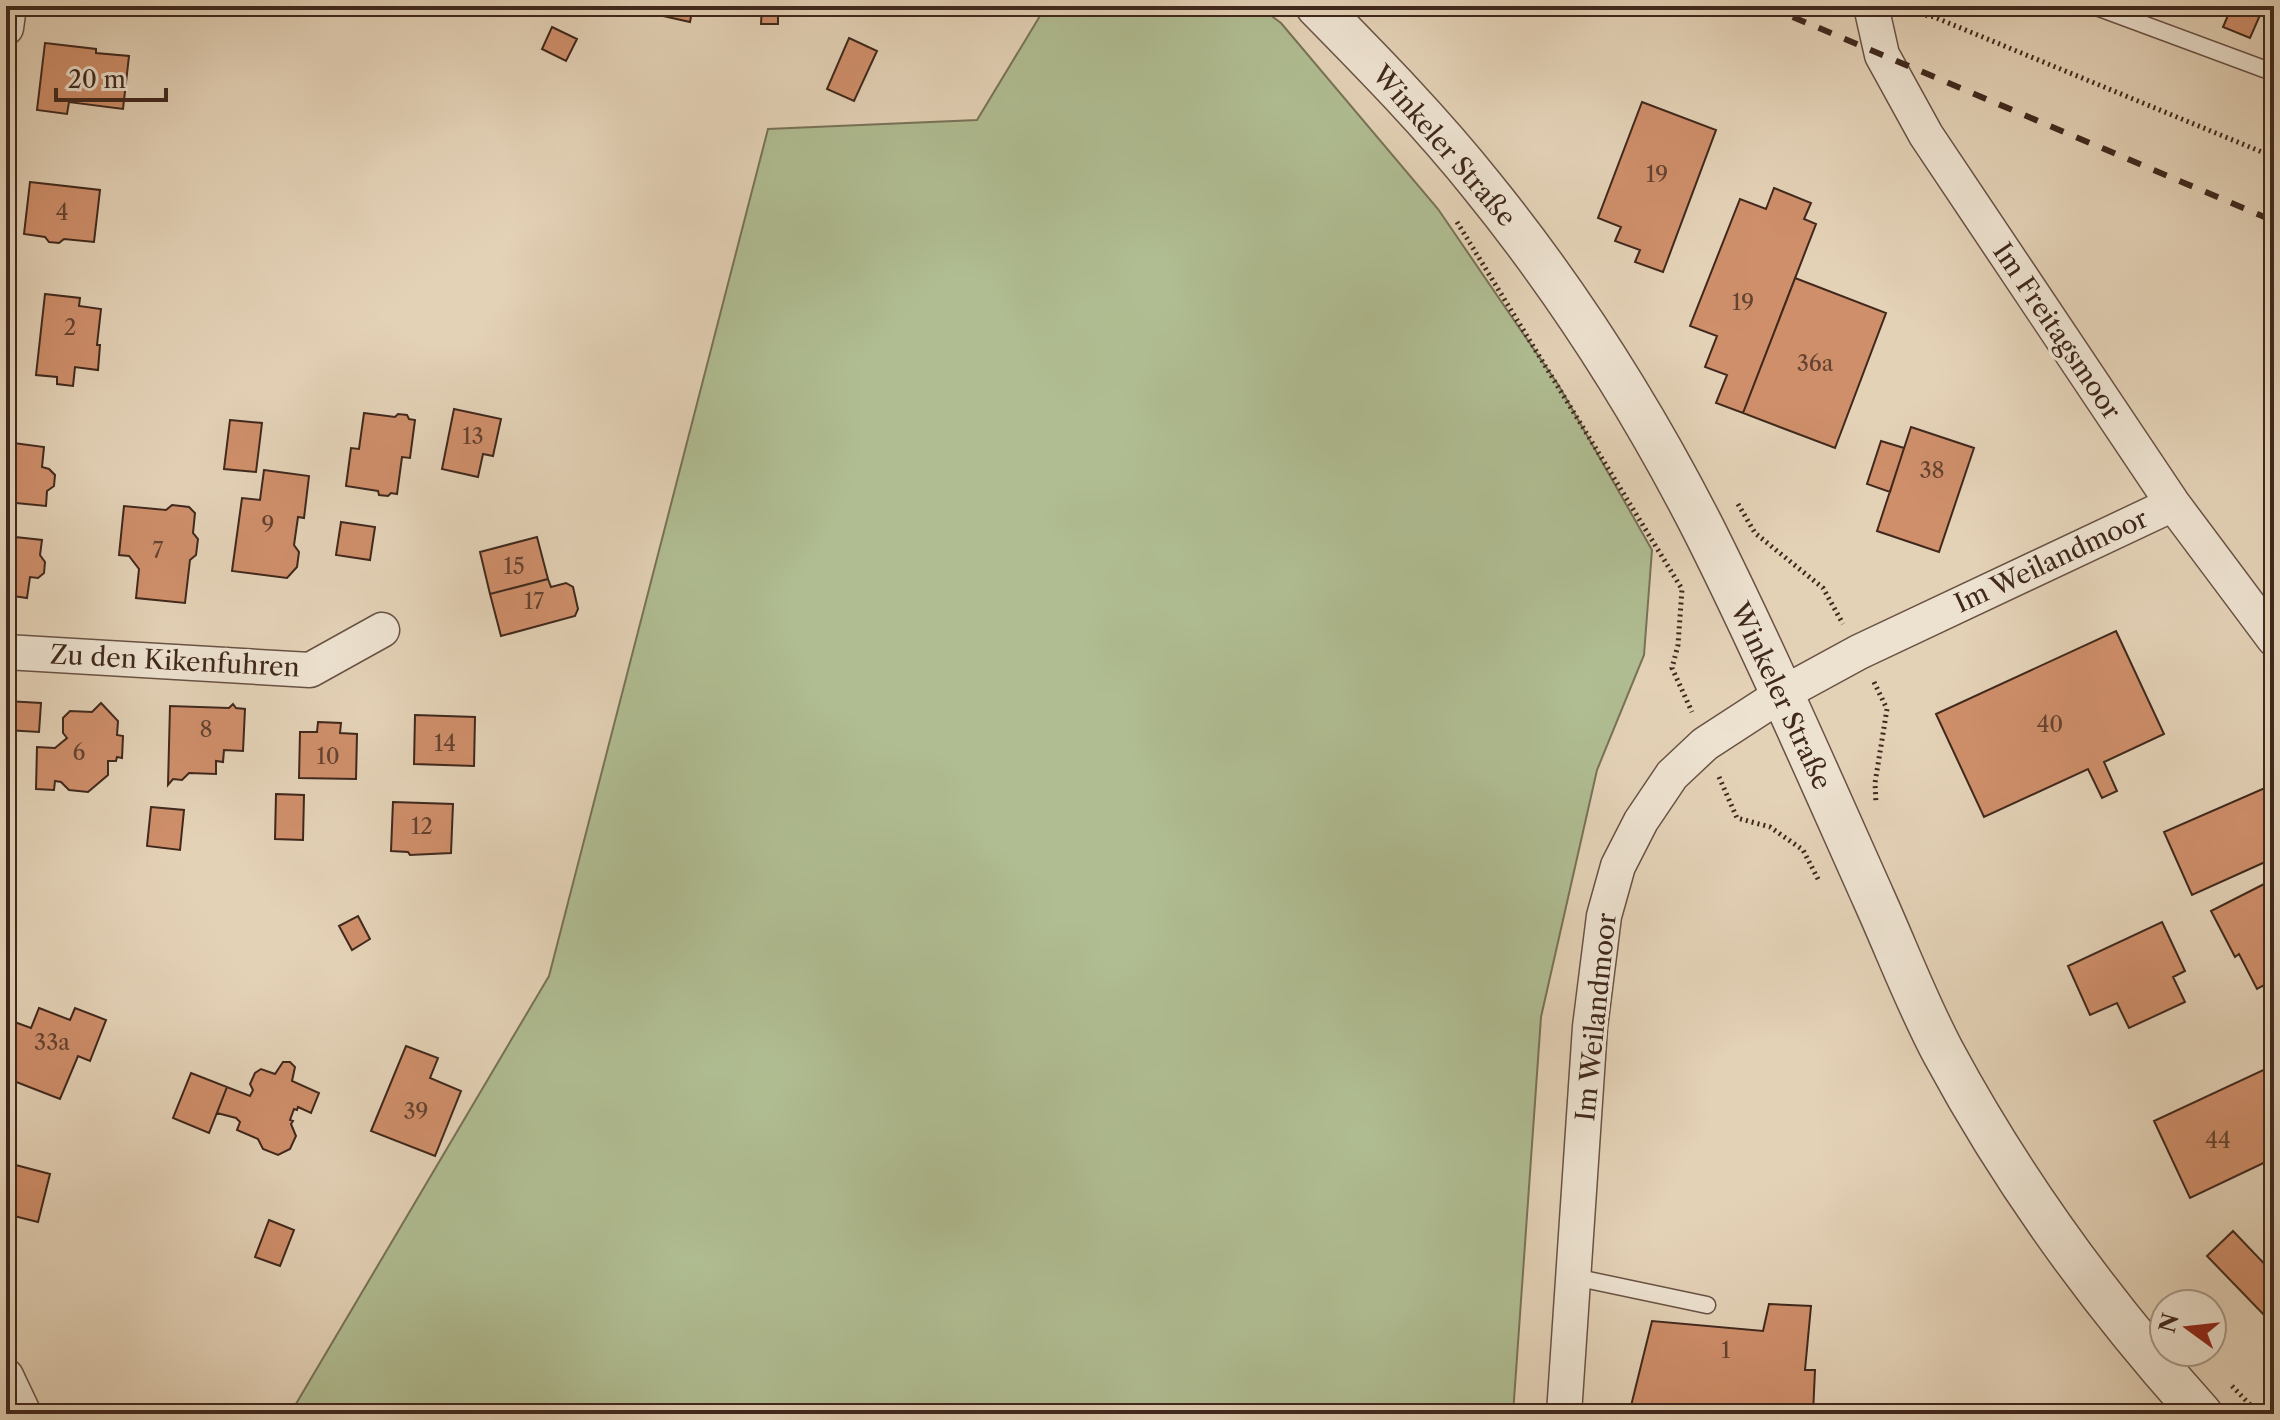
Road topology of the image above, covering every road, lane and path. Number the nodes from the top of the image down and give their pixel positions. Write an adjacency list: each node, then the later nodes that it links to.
1 (9, 6): 6 (street)
2 (1272, 6): 5 (path)
3 (2094, 6): 7 (lane)
4 (1884, 7): 8 (path); 10 (street, Im Freitagsmoor)
5 (1300, 12): 14 (street, Winkeler Straße)
6 (6, 28)
7 (2264, 69)
8 (2274, 157)
9 (1453, 216): 15 (path)
10 (2173, 504): 12 (street, Im Freitagsmoor); 14 (street, Im Weilandmoor)
11 (382, 630): 13 (street, Zu den Kikenfuhren)
12 (2274, 639)
13 (6, 652)
14 (1782, 694): 15 (street, Im Weilandmoor); 21 (street, Winkeler Straße)
15 (1705, 744): 16 (street, Im Weilandmoor)
16 (1574, 1277): 17 (lane); 20 (street, Im Weilandmoor)
17 (1707, 1305)
18 (6, 1376): 19 (street)
19 (24, 1414)
20 (1564, 1414)
21 (2201, 1414)

